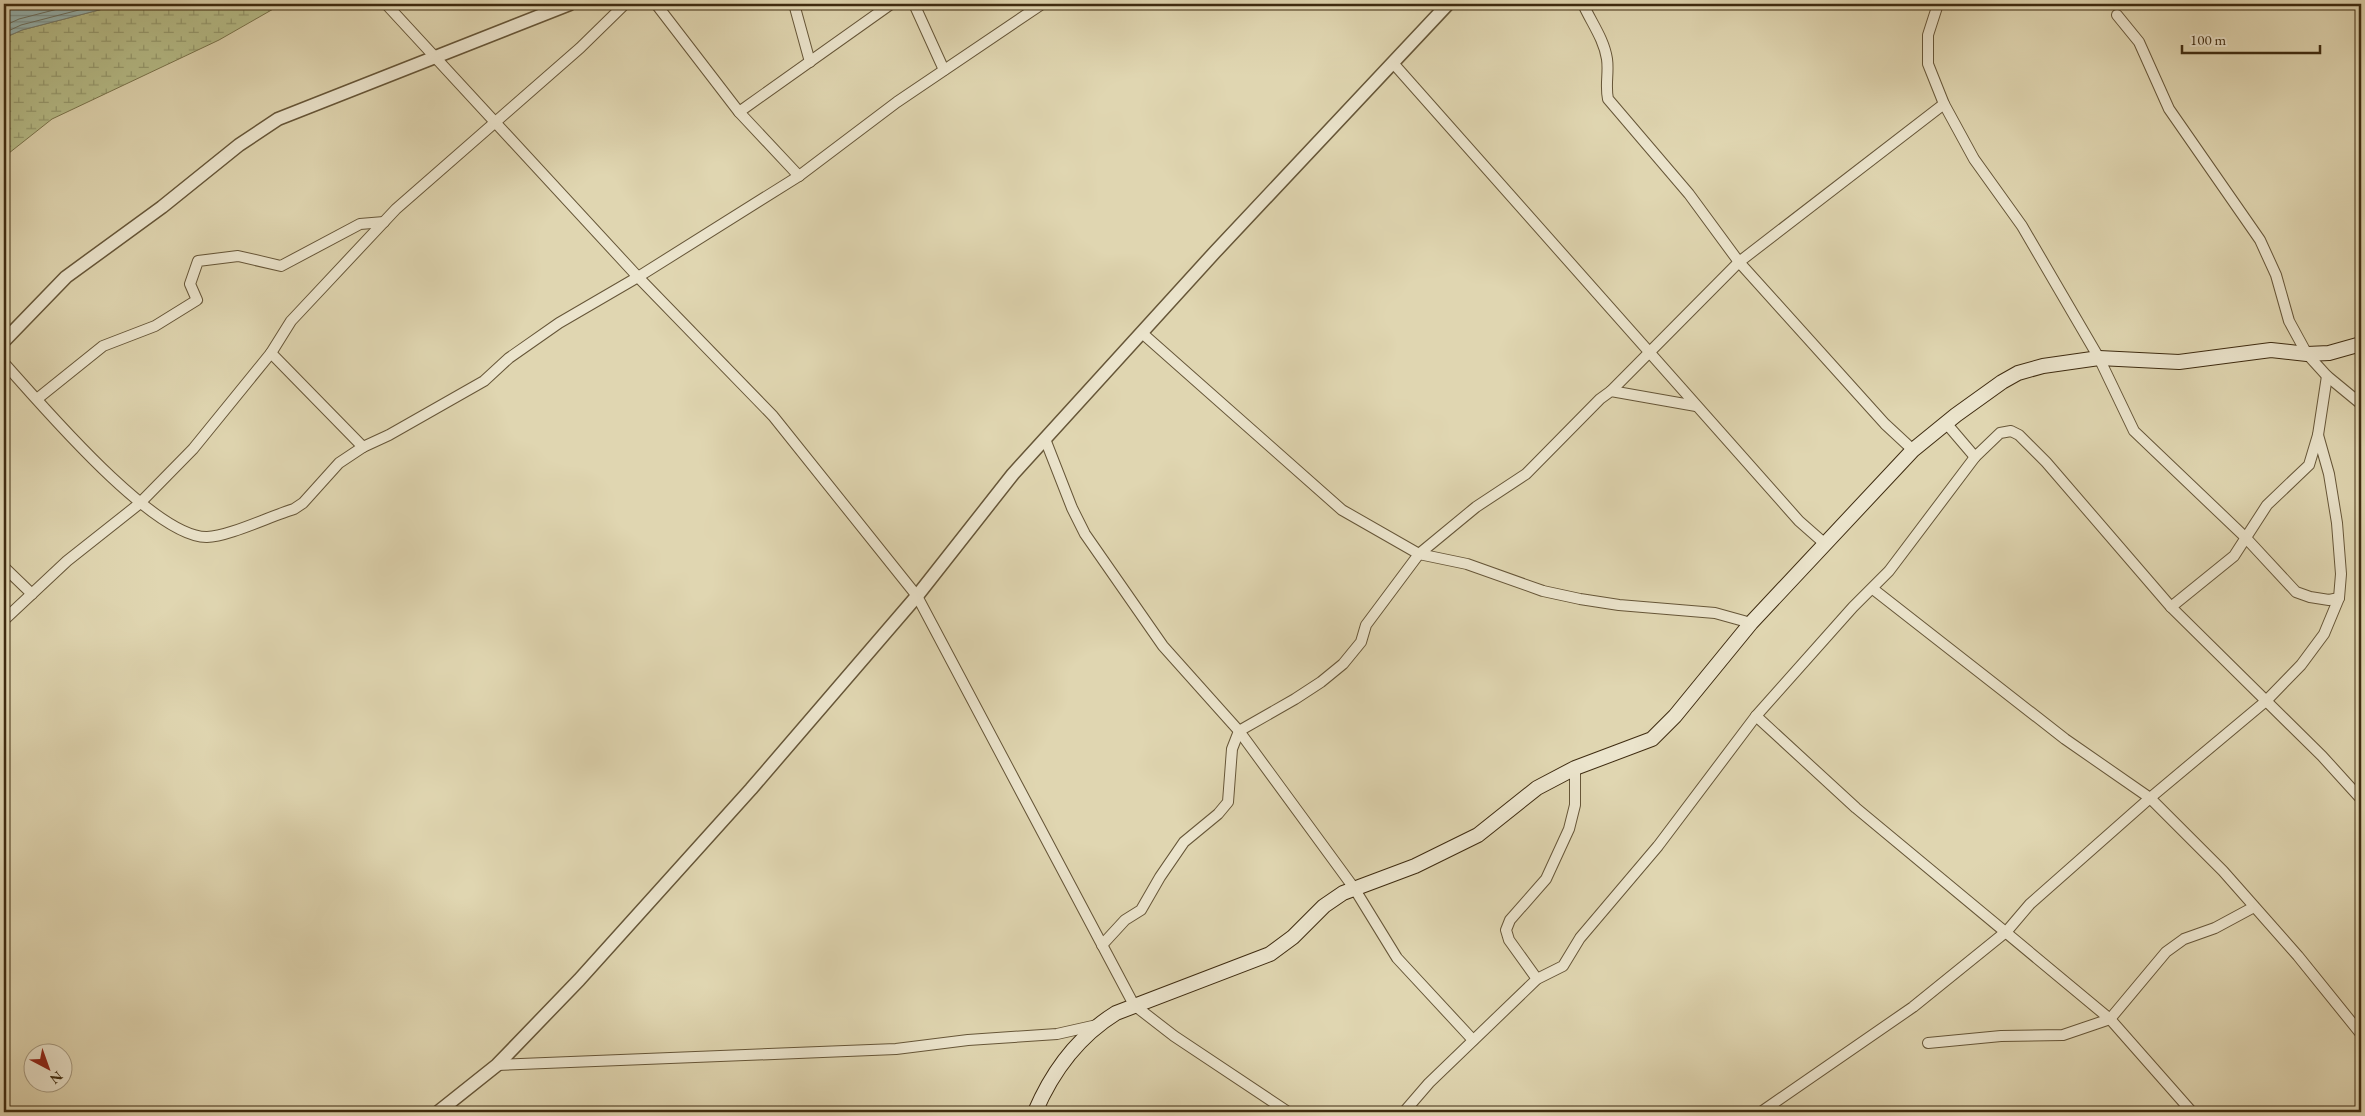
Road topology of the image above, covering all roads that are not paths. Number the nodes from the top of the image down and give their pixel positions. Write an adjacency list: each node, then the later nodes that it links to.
1 (386, 4): 13 (street)
2 (570, 4): 13 (street)
3 (625, 4): 19 (street)
4 (656, 4): 18 (street)
5 (794, 4): 14 (street)
6 (891, 4): 14 (street)
7 (914, 4): 16 (street)
8 (1042, 4): 16 (street)
9 (1448, 4): 15 (street)
10 (1583, 4): 22 (street)
11 (1938, 4): 17 (street)
12 (2117, 15): 29 (street)
13 (436, 58): 19 (street); 25 (street)
14 (810, 62): 18 (street)
15 (1393, 63): 24 (street); 27 (street)
16 (944, 70): 20 (street)
17 (1944, 104): 22 (street); 30 (street)
18 (739, 112): 20 (street)
19 (495, 121): 21 (street); 23 (street)
20 (798, 176): 23 (street)
21 (384, 222): 28 (street); 34 (street)
22 (1740, 262): 27 (street); 41 (street)
23 (638, 277): 40 (street); 50 (street)
24 (1142, 332): 39 (street); 46 (street)
25 (4, 341)
26 (2361, 344): 29 (main road)
27 (1649, 352): 33 (street); 36 (street)
28 (271, 354): 40 (street); 43 (street)
29 (2307, 354): 30 (main road); 32 (street)
30 (2098, 358): 37 (main road); 44 (street)
31 (4, 363): 34 (street)
32 (2327, 376): 35 (street); 38 (street)
33 (1611, 390): 36 (street); 46 (street)
34 (37, 399): 43 (street)
35 (2361, 404)
36 (1696, 406): 45 (street)
37 (1946, 423): 41 (main road); 42 (street)
38 (2318, 435): 44 (street); 51 (street)
39 (1045, 439): 50 (street); 57 (street)
40 (363, 447): 43 (street)
41 (1913, 450): 45 (main road)
42 (1975, 457): 48 (street); 52 (street)
43 (139, 504): 49 (street)
44 (2245, 537): 51 (street); 52 (street)
45 (1824, 543): 54 (main road)
46 (1419, 554): 54 (street); 57 (street)
47 (4, 567): 49 (street)
48 (1873, 589): 56 (street); 59 (street)
49 (32, 594): 53 (street)
50 (917, 596): 64 (street); 72 (street)
51 (2339, 598): 55 (street)
52 (2171, 608): 55 (street)
53 (4, 620)
54 (1750, 623): 58 (main road)
55 (2266, 701): 59 (street); 60 (street)
56 (1756, 716): 63 (street); 65 (street)
57 (1239, 731): 61 (street); 64 (street)
58 (1575, 768): 61 (main road); 65 (street)
59 (2150, 798): 62 (street); 63 (street)
60 (2361, 799)
61 (1354, 888): 66 (main road); 70 (street)
62 (2254, 906): 67 (street); 69 (street)
63 (2007, 931): 67 (street); 77 (street)
64 (1102, 945): 66 (street)
65 (1537, 979): 70 (street)
66 (1134, 1006): 68 (main road); 75 (street)
67 (2110, 1019): 71 (street); 78 (street)
68 (1097, 1025): 72 (street); 74 (main road)
69 (2361, 1034)
70 (1474, 1040): 76 (street)
71 (1928, 1043)
72 (497, 1064): 73 (street)
73 (438, 1112)
74 (1035, 1112)
75 (1288, 1112)
76 (1404, 1112)
77 (1761, 1112)
78 (2192, 1112)

